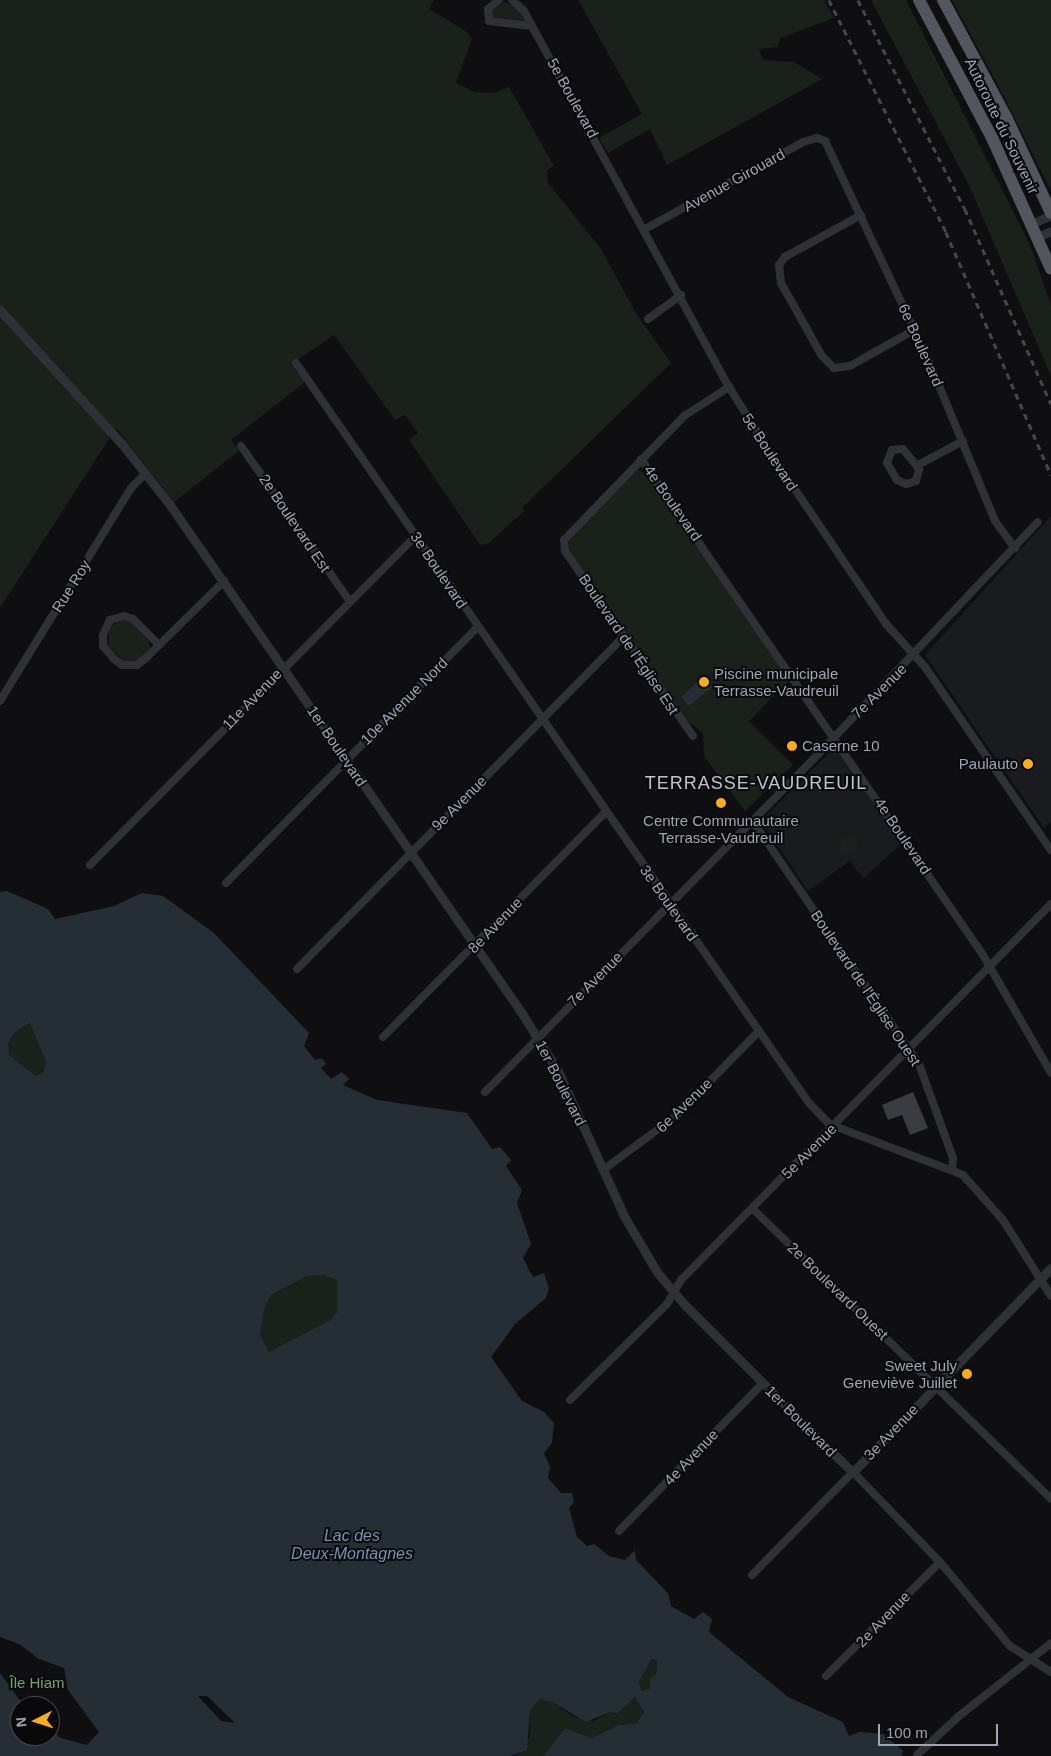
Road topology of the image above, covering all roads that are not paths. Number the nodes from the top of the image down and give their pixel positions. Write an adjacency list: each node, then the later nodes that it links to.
1 (499, 0): 5 (street)
2 (512, 0): 5 (street, 5e Boulevard)
3 (919, 0): 9 (highway, Autoroute du Souvenir)
4 (944, 0): 7 (highway, Autoroute du Souvenir)
5 (532, 26): 10 (street, 5e Boulevard)
6 (824, 140): 8 (street, 6e Boulevard); 10 (street, Avenue Girouard)
7 (1051, 214): 9 (street)
8 (862, 215): 17 (street, 6e Boulevard); 17 (street)
9 (1031, 224): 12 (highway, Autoroute du Souvenir)
10 (646, 229): 14 (street, 5e Boulevard)
11 (1051, 231): 12 (street)
12 (1037, 237): 13 (highway, Autoroute du Souvenir)
13 (1051, 269)
14 (681, 295): 16 (street); 19 (street, 5e Boulevard)
15 (0, 310): 24 (street, 1er Boulevard)
16 (648, 319)
17 (914, 330): 20 (street, 6e Boulevard)
18 (296, 363): 26 (street, 3e Boulevard)
19 (729, 387): 22 (street); 33 (street, 5e Boulevard)
20 (963, 442): 23 (street); 27 (street, 6e Boulevard)
21 (241, 446): 29 (street, 2e Boulevard Est)
22 (641, 459): 31 (street, Boulevard de l'Église Est); 38 (street, 4e Boulevard)
23 (918, 465): 23 (street)
24 (146, 473): 28 (street, 1er Boulevard); 35 (street, Rue Roy)
25 (1038, 522): 27 (street, 7e Avenue)
26 (416, 535): 29 (street, 11e Avenue); 30 (street, 3e Boulevard)
27 (1015, 549): 33 (street, 7e Avenue)
28 (224, 581): 32 (street); 34 (street, 1er Boulevard)
29 (349, 600): 34 (street, 11e Avenue)
30 (478, 627): 36 (street, 3e Boulevard); 39 (street, 10e Avenue Nord)
31 (623, 637): 36 (street, 9e Avenue); 37 (street, Boulevard de l'Église Est)
32 (159, 645): 32 (street)
33 (913, 657): 38 (street, 7e Avenue); 42 (street, 5e Boulevard)
34 (283, 667): 39 (street, 1er Boulevard); 44 (street, 11e Avenue)
35 (0, 702)
36 (542, 720): 40 (street, 3e Boulevard); 43 (street, 9e Avenue)
37 (693, 736)
38 (835, 736): 41 (street, 7e Avenue); 49 (street, 4e Boulevard)
39 (346, 759): 43 (street, 1er Boulevard); 45 (street, 10e Avenue Nord)
40 (606, 812): 46 (street, 3e Boulevard); 48 (street, 8e Avenue)
41 (748, 823): 46 (street, 7e Avenue); 54 (street, Boulevard de l'Église Ouest)
42 (1051, 850)
43 (411, 852): 48 (street, 1er Boulevard); 50 (street, 9e Avenue)
44 (90, 865)
45 (226, 883)
46 (670, 903): 51 (street, 3e Boulevard); 53 (street, 7e Avenue)
47 (1051, 904): 49 (street, 5e Avenue)
48 (475, 945): 52 (street, 8e Avenue); 53 (street, 1er Boulevard)
49 (989, 967): 54 (street, 5e Avenue); 55 (street, 4e Boulevard)
50 (296, 969)
51 (759, 1031): 57 (street, 3e Boulevard); 59 (street, 6e Avenue)
52 (383, 1037)
53 (538, 1038): 56 (street, 7e Avenue); 59 (street, 1er Boulevard)
54 (910, 1049): 57 (street, 5e Avenue); 58 (street, Boulevard de l'Église Ouest)
55 (1051, 1073)
56 (485, 1092)
57 (834, 1126): 58 (street, 3e Boulevard); 60 (street, 5e Avenue)
58 (952, 1169): 62 (street, 3e Boulevard)
59 (602, 1170): 63 (street, 1er Boulevard)
60 (753, 1209): 63 (street, 5e Avenue); 66 (street, 2e Boulevard Ouest)
61 (1051, 1268): 62 (street, 3e Avenue)
62 (1040, 1278): 64 (street, 3e Boulevard); 66 (street, 3e Avenue)
63 (674, 1292): 65 (street, 1er Boulevard); 67 (street, 5e Avenue)
64 (1051, 1296)
65 (763, 1383): 68 (street, 1er Boulevard); 70 (street, 4e Avenue)
66 (935, 1386): 68 (street, 3e Avenue); 69 (street, 2e Boulevard Ouest)
67 (570, 1400)
68 (853, 1472): 71 (street, 1er Boulevard); 72 (street, 3e Avenue)
69 (1051, 1499)
70 (619, 1531)
71 (940, 1562): 74 (street, 1er Boulevard); 76 (street, 2e Avenue)
72 (752, 1575)
73 (1051, 1644): 74 (street)
74 (1032, 1661): 75 (street, 1er Boulevard); 77 (street)
75 (1051, 1672)
76 (826, 1676)
77 (917, 1755)

